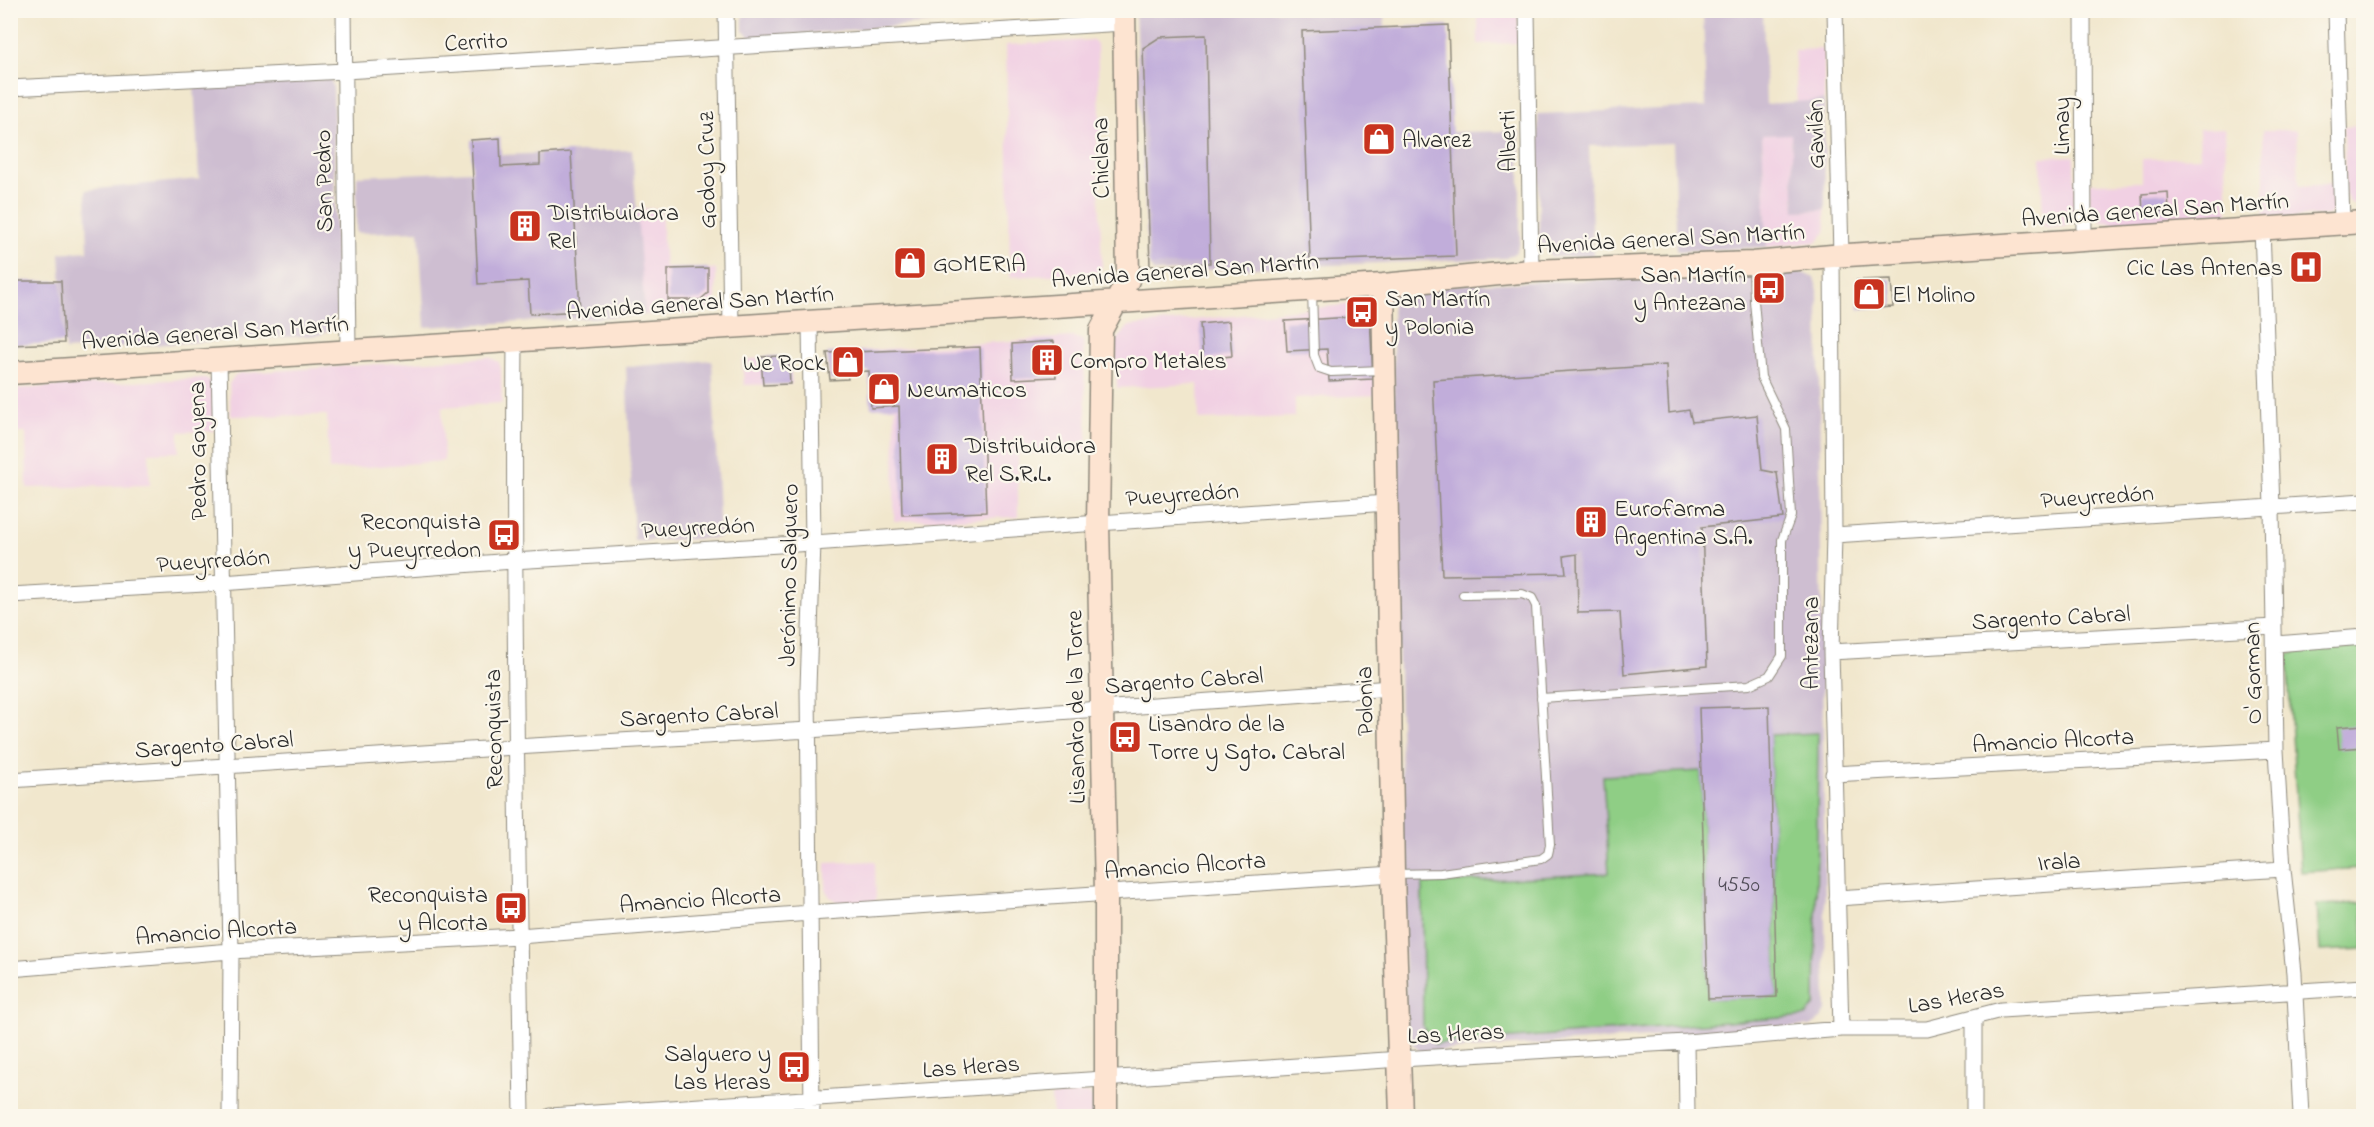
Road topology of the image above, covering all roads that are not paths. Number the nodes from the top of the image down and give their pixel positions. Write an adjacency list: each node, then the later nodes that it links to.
1 (344, 10): 9 (street, San Pedro)
2 (726, 10): 8 (street, Godoy Cruz)
3 (1527, 10): 16 (street, Alberti)
4 (1835, 10): 14 (street, Gavilán)
5 (2083, 10): 13 (street, Limay)
6 (2336, 10): 11 (street)
7 (1124, 17): 8 (street, Cerrito); 19 (main road, Chiclana)
8 (726, 48): 9 (street, Cerrito); 21 (street, Godoy Cruz)
9 (345, 71): 10 (street, Cerrito); 23 (street, San Pedro)
10 (10, 88)
11 (2353, 223): 12 (main road, Avenida General San Martín)
12 (2262, 228): 13 (main road, Avenida General San Martín); 29 (street, O' Gorman)
13 (2084, 241): 14 (main road, Avenida General San Martín)
14 (1836, 256): 15 (main road, Avenida General San Martín); 31 (street, Antezana)
15 (1754, 263): 16 (main road, Avenida General San Martín); 42 (lane)
16 (1531, 271): 17 (main road, Avenida General San Martín)
17 (1383, 285): 18 (main road, Avenida General San Martín); 25 (main road, Polonia)
18 (1312, 289): 19 (main road, Avenida General San Martín); 25 (lane)
19 (1116, 301): 20 (main road, Avenida General San Martín); 30 (main road, Lisandro de la Torre)
20 (810, 322): 21 (main road, Avenida General San Martín); 32 (street, Jerónimo Salguero)
21 (731, 328): 22 (main road, Avenida General San Martín)
22 (515, 341): 23 (main road, Avenida General San Martín); 33 (street, Reconquista)
23 (348, 350): 24 (main road, Avenida General San Martín)
24 (219, 360): 26 (main road, Avenida General San Martín); 34 (street, Pedro Goyena)
25 (1386, 370): 28 (main road, Polonia)
26 (10, 373)
27 (2364, 501): 29 (street, Pueyrredón)
28 (1387, 503): 30 (street, Pueyrredón); 41 (main road, Polonia)
29 (2272, 507): 31 (street, Pueyrredón); 37 (street, O' Gorman)
30 (1098, 523): 32 (street, Pueyrredón); 43 (main road, Lisandro de la Torre)
31 (1834, 536): 40 (street, Antezana)
32 (813, 543): 33 (street, Pueyrredón); 44 (street, Jerónimo Salguero)
33 (513, 561): 34 (street, Pueyrredón); 45 (street, Reconquista)
34 (222, 583): 35 (street, Pueyrredón); 47 (street, Pedro Goyena)
35 (10, 595)
36 (1463, 595): 42 (lane)
37 (2274, 627): 39 (street, O' Gorman); 40 (street, Sargento Cabral)
38 (2364, 638): 39 (street)
39 (2275, 644): 46 (street, O' Gorman)
40 (1831, 652): 48 (street, Antezana)
41 (1391, 688): 43 (street, Sargento Cabral); 51 (main road, Polonia)
42 (1541, 698): 51 (lane)
43 (1103, 708): 44 (street, Sargento Cabral); 52 (main road, Lisandro de la Torre)
44 (809, 730): 45 (street, Sargento Cabral); 54 (street, Jerónimo Salguero)
45 (515, 747): 47 (street, Sargento Cabral); 55 (street, Reconquista)
46 (2276, 750): 48 (street, Amancio Alcorta); 50 (street, O' Gorman)
47 (227, 765): 49 (street, Sargento Cabral); 56 (street, Pedro Goyena)
48 (1833, 774): 53 (street, Antezana)
49 (10, 780)
50 (2283, 869): 53 (street, Irala); 59 (street, O' Gorman)
51 (1393, 874): 52 (street, Amancio Alcorta); 63 (main road, Polonia)
52 (1106, 892): 54 (street, Amancio Alcorta); 64 (main road, Lisandro de la Torre)
53 (1837, 898): 61 (street, Antezana)
54 (810, 913): 55 (street, Amancio Alcorta); 65 (street, Jerónimo Salguero)
55 (519, 936): 56 (street, Amancio Alcorta); 67 (street, Reconquista)
56 (231, 951): 57 (street, Amancio Alcorta); 66 (street, Pedro Goyena)
57 (10, 969)
58 (2364, 987): 59 (street, Las Heras)
59 (2295, 991): 60 (street, Las Heras); 74 (street, O' Gorman)
60 (1974, 1017): 61 (street, Las Heras); 73 (street)
61 (1841, 1029): 62 (street, Las Heras)
62 (1686, 1042): 63 (street, Las Heras); 72 (street)
63 (1401, 1059): 64 (street, Las Heras); 71 (main road, Polonia)
64 (1107, 1079): 65 (street, Las Heras); 70 (main road, Lisandro de la Torre)
65 (812, 1099): 68 (street, Las Heras); 69 (street, Jerónimo Salguero)
66 (230, 1116)
67 (522, 1116)
68 (550, 1116)
69 (812, 1116)
70 (1106, 1116)
71 (1401, 1116)
72 (1688, 1116)
73 (1974, 1116)
74 (2301, 1116)

